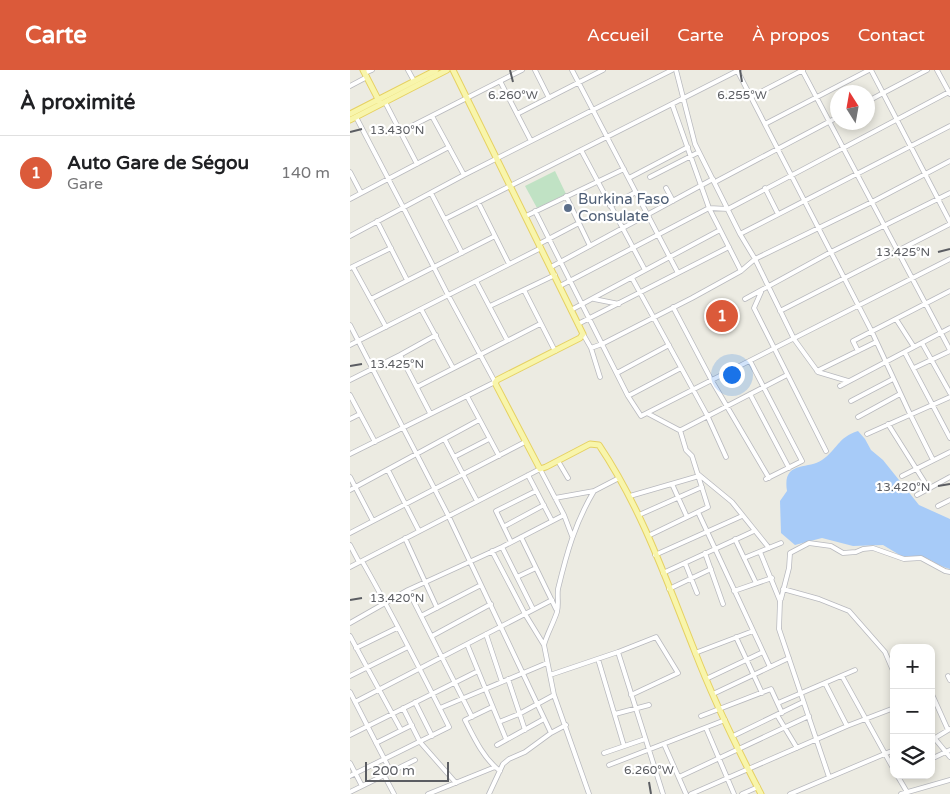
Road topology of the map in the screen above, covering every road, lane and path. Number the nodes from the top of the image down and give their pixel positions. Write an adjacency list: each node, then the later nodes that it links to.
1 (372, 70): 16 (street)
2 (408, 70): 17 (street)
3 (436, 70): 17 (main road)
4 (447, 70): 30 (main road)
5 (453, 70): 26 (main road)
6 (522, 70): 18 (street)
7 (535, 70): 27 (street)
8 (572, 70): 19 (street)
9 (603, 70): 19 (street)
10 (674, 70): 28 (street); 32 (street)
11 (738, 70): 23 (street); 28 (street)
12 (802, 70): 23 (street); 24 (street)
13 (870, 70): 21 (street); 24 (street)
14 (927, 70): 21 (street)
15 (937, 70): 22 (street)
16 (365, 74): 20 (street); 29 (main road)
17 (414, 81): 29 (main road)
18 (500, 81): 26 (street); 34 (street)
19 (578, 83): 27 (street); 32 (street)
20 (350, 86)
21 (883, 93): 25 (street); 37 (street)
22 (949, 93): 37 (street)
23 (751, 97): 40 (street)
24 (817, 97): 39 (street); 40 (street)
25 (875, 97)
26 (467, 98): 35 (street); 53 (main road)
27 (549, 98): 34 (street)
28 (682, 99): 31 (street); 51 (street)
29 (379, 102): 30 (main road); 33 (main road); 36 (main road)
30 (385, 102): 42 (street)
31 (672, 104): 43 (street); 47 (street)
32 (593, 111): 43 (street); 44 (street)
33 (350, 114)
34 (517, 114): 44 (street)
35 (432, 116): 42 (street); 46 (street)
36 (356, 117): 38 (main road); 64 (street)
37 (896, 119): 45 (street); 48 (street)
38 (350, 120)
39 (829, 122): 48 (street); 49 (street)
40 (765, 124): 49 (street)
41 (950, 126): 45 (street)
42 (400, 132): 55 (street)
43 (607, 137): 50 (street); 56 (street)
44 (531, 141): 53 (street)
45 (910, 146): 58 (street); 59 (street)
46 (449, 147): 55 (street); 60 (street)
47 (688, 147): 52 (street); 63 (street)
48 (843, 147): 58 (street); 61 (street)
49 (778, 149): 61 (street); 66 (street)
50 (581, 150): 65 (street); 67 (street)
51 (699, 152): 52 (street); 66 (street)
52 (691, 156): 62 (street); 68 (street)
53 (498, 159): 60 (street); 67 (main road)
54 (950, 160): 59 (street)
55 (417, 164): 64 (street)
56 (624, 169): 63 (street); 65 (street)
57 (350, 172): 72 (street)
58 (857, 174): 79 (street); 81 (street)
59 (925, 174): 77 (street); 81 (street)
60 (464, 175): 73 (street)
61 (791, 175): 70 (street); 79 (street)
62 (650, 177)
63 (629, 178): 71 (street)
64 (389, 179): 72 (street); 83 (street)
65 (598, 181): 75 (street); 82 (street)
66 (714, 181): 68 (street); 85 (street)
67 (511, 186): 80 (street); 89 (main road)
68 (702, 186): 78 (street); 84 (street)
69 (666, 188): 78 (street)
70 (765, 188): 85 (street); 87 (street)
71 (636, 192): 82 (street); 88 (street)
72 (361, 193): 76 (street)
73 (431, 193): 83 (street); 90 (street)
74 (950, 193): 77 (street)
75 (566, 196): 86 (street); 92 (street)
76 (350, 199)
77 (938, 199): 93 (street); 94 (street)
78 (673, 201): 88 (street)
79 (804, 201): 87 (street); 95 (street)
80 (478, 202): 90 (street); 101 (street)
81 (872, 202): 94 (street); 95 (street)
82 (610, 206): 96 (street)
83 (404, 207): 91 (street); 117 (street)
84 (710, 208): 85 (street); 97 (street); 98 (street)
85 (728, 209): 99 (street)
86 (536, 211): 89 (street); 102 (street)
87 (778, 214): 99 (street)
88 (647, 215): 96 (street); 98 (street)
89 (526, 216): 103 (main road)
90 (445, 219): 109 (street)
91 (377, 221): 100 (street); 106 (street)
92 (579, 223): 102 (street); 104 (street)
93 (950, 223): 108 (street)
94 (884, 226): 108 (street); 110 (street)
95 (818, 227): 110 (street); 112 (street)
96 (622, 228): 104 (street); 107 (street)
97 (720, 230): 105 (street); 111 (street)
98 (658, 234): 107 (street); 111 (street)
99 (740, 234): 112 (street)
100 (350, 236)
101 (495, 236): 109 (street); 115 (street)
102 (550, 238): 103 (street); 114 (street)
103 (540, 246): 115 (street); 118 (main road)
104 (590, 246): 114 (street)
105 (729, 247): 120 (street); 121 (street)
106 (391, 248): 116 (street); 126 (street)
107 (633, 248): 119 (street); 127 (street)
108 (898, 251): 124 (street); 125 (street)
109 (462, 252): 117 (street)
110 (831, 252): 124 (street); 130 (street)
111 (670, 257): 119 (street); 121 (street)
112 (755, 259): 120 (street); 130 (street)
113 (950, 259): 125 (street)
114 (561, 262): 118 (street); 127 (street)
115 (508, 264): 128 (street)
116 (352, 267): 136 (street)
117 (433, 267): 126 (street); 135 (street)
118 (552, 268): 122 (main road)
119 (645, 270): 123 (street)
120 (740, 271): 144 (street)
121 (678, 273): 134 (street)
122 (555, 275): 129 (main road); 131 (street)
123 (632, 278): 134 (street); 137 (street)
124 (844, 278): 143 (street); 147 (street)
125 (912, 279): 139 (street); 143 (street)
126 (407, 280): 136 (street)
127 (571, 280): 129 (street); 140 (street)
128 (476, 281): 135 (street); 142 (street)
129 (560, 286): 146 (main road)
130 (769, 286): 132 (street); 147 (street)
131 (524, 290): 142 (street); 152 (street)
132 (762, 290): 138 (street); 170 (street)
133 (950, 291): 139 (street)
134 (640, 293): 141 (street); 148 (street)
135 (448, 295): 145 (street); 175 (street)
136 (371, 299): 154 (street)
137 (592, 299): 140 (street); 141 (street)
138 (745, 299)
139 (926, 303): 150 (street); 157 (street)
140 (582, 304): 146 (street); 149 (street)
141 (618, 304): 149 (street)
142 (490, 306): 161 (street)
143 (858, 306): 156 (street); 160 (street)
144 (673, 307): 148 (street); 190 (street)
145 (421, 309): 154 (street); 159 (street)
146 (571, 310): 153 (main road)
147 (780, 311): 160 (street)
148 (653, 317): 165 (street); 166 (street)
149 (590, 318): 153 (street); 165 (street)
150 (896, 319): 156 (street); 168 (street)
151 (350, 324): 162 (street)
152 (540, 324): 161 (street); 172 (street)
153 (578, 324): 158 (main road)
154 (386, 327): 162 (street)
155 (950, 328): 157 (street)
156 (872, 332): 163 (street); 173 (street)
157 (941, 333): 164 (street); 171 (street)
158 (584, 334): 169 (street); 172 (main road)
159 (436, 335): 176 (street); 180 (street)
160 (794, 339): 170 (street); 184 (street)
161 (507, 340): 175 (street)
162 (358, 341): 167 (street); 183 (street)
163 (876, 342): 173 (street); 179 (street)
164 (922, 343): 168 (street); 177 (street)
165 (602, 344): 169 (street); 185 (street)
166 (669, 345): 181 (street); 185 (street)
167 (350, 346)
168 (914, 347): 174 (street)
169 (591, 348): 187 (street)
170 (774, 349): 178 (street); 186 (street)
171 (950, 350): 177 (street)
172 (555, 351): 191 (main road)
173 (858, 351): 184 (street)
174 (905, 353): 179 (street); 182 (street)
175 (480, 354): 180 (street); 191 (street)
176 (400, 355): 183 (street); 194 (street)
177 (932, 360): 182 (street); 197 (street)
178 (750, 361): 190 (street); 195 (street)
179 (886, 363): 188 (street); 192 (street)
180 (453, 368): 194 (street)
181 (681, 368): 196 (street); 202 (street)
182 (914, 368): 205 (street)
183 (373, 369): 189 (street); 216 (street)
184 (817, 371): 192 (street)
185 (617, 373): 202 (street)
186 (787, 375): 195 (street); 224 (street)
187 (600, 377)
188 (893, 379): 199 (street); 204 (street)
189 (350, 380)
190 (712, 381): 196 (street); 206 (street)
191 (495, 382): 201 (street); 223 (main road)
192 (848, 382): 193 (street)
193 (840, 386)
194 (417, 387): 209 (street)
195 (764, 387): 198 (street); 233 (street)
196 (693, 390): 207 (street); 211 (street)
197 (950, 392)
198 (750, 394): 206 (street); 233 (street)
199 (900, 394): 210 (street); 212 (street)
200 (350, 395): 208 (street)
201 (467, 396): 209 (street); 214 (street)
202 (628, 396): 207 (street)
203 (950, 397): 205 (street)
204 (851, 401)
205 (932, 405): 210 (street); 219 (street)
206 (726, 406): 211 (street); 233 (street)
207 (647, 413): 217 (street)
208 (360, 414): 213 (street); 222 (street)
209 (430, 414): 216 (street)
210 (910, 414): 215 (street); 232 (street)
211 (708, 415): 217 (street); 230 (street)
212 (858, 417)
213 (350, 419)
214 (479, 420): 220 (street); 221 (street)
215 (888, 424): 218 (street); 235 (street)
216 (403, 427): 222 (street); 227 (street)
217 (680, 430): 239 (street)
218 (867, 434)
219 (950, 438)
220 (489, 439): 228 (street); 229 (street)
221 (445, 440): 227 (street); 229 (street)
222 (375, 442): 226 (street)
223 (525, 442): 228 (street); 234 (main road)
224 (826, 451)
225 (950, 452): 232 (street)
226 (350, 454)
227 (417, 455): 236 (street); 248 (street)
228 (498, 456): 237 (street)
229 (454, 457): 237 (street)
230 (726, 457)
231 (558, 460): 234 (main road); 243 (street); 244 (main road)
232 (933, 460): 235 (street)
233 (789, 468)
234 (540, 469): 238 (street); 255 (street)
235 (916, 469): 240 (street); 249 (street)
236 (388, 470): 246 (street); 259 (street)
237 (462, 473): 248 (street); 258 (street)
238 (528, 475): 251 (street); 258 (street)
239 (698, 475): 245 (street); 247 (street); 266 (street)
240 (902, 476)
241 (350, 477): 246 (street)
242 (950, 477): 249 (street)
243 (568, 478)
244 (619, 478): 252 (street); 254 (main road)
245 (672, 484): 254 (street); 256 (street)
246 (355, 488): 250 (street); 268 (street)
247 (702, 488): 256 (street); 262 (street)
248 (435, 489): 259 (street); 263 (street)
249 (929, 489): 253 (street)
250 (350, 490)
251 (536, 490): 260 (street); 270 (street)
252 (594, 490): 255 (street); 275 (street)
253 (917, 495)
254 (630, 496): 265 (main road)
255 (555, 498): 264 (street)
256 (678, 498): 265 (street); 267 (street)
257 (950, 500): 261 (street)
258 (477, 501): 263 (street)
259 (405, 505): 268 (street); 271 (street)
260 (544, 505): 269 (street); 270 (street)
261 (938, 506)
262 (698, 512): 267 (street); 272 (street)
263 (448, 515): 271 (street); 292 (street)
264 (564, 515): 269 (street); 275 (street)
265 (639, 515): 276 (main road)
266 (742, 516): 272 (street); 273 (street)
267 (687, 517): 276 (street)
268 (373, 521): 274 (street)
269 (552, 521): 277 (street)
270 (505, 526): 280 (street)
271 (419, 530): 278 (street)
272 (707, 531): 285 (street); 289 (street)
273 (754, 531): 279 (street); 284 (street)
274 (350, 533)
275 (572, 536): 317 (street)
276 (648, 536): 289 (main road)
277 (521, 537): 280 (street); 295 (street)
278 (405, 538): 291 (street); 302 (street)
279 (735, 539): 285 (street); 290 (street)
280 (511, 542): 283 (street)
281 (781, 543): 284 (street)
282 (350, 546): 291 (street)
283 (502, 547): 286 (street); 299 (street)
284 (769, 548): 287 (street)
285 (715, 549): 288 (street); 308 (street)
286 (492, 551): 292 (street); 318 (street)
287 (760, 552): 290 (street); 301 (street)
288 (705, 553): 293 (street); 296 (street)
289 (656, 555): 298 (main road)
290 (744, 558): 303 (street)
291 (360, 561): 294 (street); 312 (street)
292 (470, 561): 302 (street); 304 (street)
293 (685, 562): 298 (street); 300 (street)
294 (350, 567)
295 (536, 568): 299 (street); 310 (street)
296 (711, 569): 300 (street); 314 (street)
297 (950, 572): 306 (street)
298 (663, 573): 305 (main road)
299 (517, 577): 316 (street)
300 (691, 578): 305 (street); 309 (street)
301 (772, 578): 303 (street); 311 (street)
302 (425, 582): 307 (street); 315 (street)
303 (756, 583): 308 (street)
304 (481, 585): 313 (street); 315 (street)
305 (669, 589): 334 (main road)
306 (783, 589): 311 (street); 340 (street)
307 (408, 590): 312 (street); 319 (street)
308 (734, 591): 323 (street)
309 (697, 593)
310 (552, 600): 316 (street); 317 (street)
311 (780, 601): 336 (street)
312 (386, 603): 320 (street); 322 (street)
313 (491, 604): 321 (street); 326 (street)
314 (723, 604)
315 (437, 608): 319 (street)
316 (533, 609): 318 (street)
317 (557, 611): 329 (street)
318 (525, 614): 321 (street); 329 (street)
319 (421, 616): 326 (street)
320 (350, 623)
321 (502, 626): 324 (street); 346 (street)
322 (397, 628): 330 (street); 331 (street)
323 (753, 631): 327 (street); 333 (street)
324 (486, 634): 328 (street); 354 (street)
325 (350, 636): 331 (street)
326 (432, 636): 335 (street)
327 (736, 637): 334 (street); 338 (street)
328 (467, 644): 335 (street); 345 (street)
329 (544, 645): 339 (street)
330 (408, 647): 342 (street); 343 (street)
331 (356, 648): 342 (street)
332 (618, 652): 337 (street); 364 (street); 364 (street)
333 (763, 652): 338 (street); 341 (street)
334 (695, 653): 352 (main road)
335 (442, 657): 343 (street); 353 (street)
336 (789, 658): 341 (street); 361 (street)
337 (598, 659): 348 (street); 381 (street)
338 (747, 659): 347 (street); 352 (street)
339 (547, 663): 346 (street); 348 (street)
340 (890, 664)
341 (770, 667): 347 (street)
342 (367, 668): 349 (street); 357 (street)
343 (419, 669): 357 (street); 359 (street)
344 (855, 670): 350 (street)
345 (478, 671): 353 (street); 356 (street)
346 (523, 673): 351 (street); 371 (street)
347 (754, 674): 360 (street); 362 (street)
348 (550, 675): 363 (street)
349 (350, 676)
350 (842, 676): 355 (street); 387 (street)
351 (508, 679): 354 (street); 380 (street)
352 (706, 679): 362 (main road)
353 (454, 682): 359 (street); 365 (street)
354 (502, 682): 356 (street)
355 (825, 683): 361 (street); 393 (street)
356 (485, 688): 365 (street); 373 (street)
357 (379, 690): 367 (street); 379 (street)
358 (350, 692): 367 (street)
359 (432, 693): 368 (street); 375 (street)
360 (762, 693): 370 (street); 377 (street)
361 (800, 693): 369 (street); 370 (street)
362 (713, 694): 377 (main road)
363 (554, 695): 371 (street); 391 (street)
364 (631, 695): 376 (street)
365 (462, 698): 375 (street); 385 (street)
366 (935, 700): 396 (street)
367 (355, 702): 392 (street)
368 (414, 702): 374 (street); 401 (street)
369 (803, 702): 382 (street); 384 (street)
370 (778, 703): 382 (street)
371 (538, 704): 380 (street); 386 (street)
372 (649, 705): 376 (street)
373 (492, 707): 385 (street); 389 (street)
374 (403, 708): 379 (street); 390 (street)
375 (440, 708): 401 (street)
376 (635, 709): 381 (street); 405 (street)
377 (720, 709): 383 (street); 388 (main road)
378 (890, 710): 387 (street)
379 (391, 713): 392 (street); 397 (street)
380 (519, 714): 389 (street); 398 (street)
381 (615, 714): 411 (street)
382 (780, 714): 394 (street); 402 (street)
383 (700, 716)
384 (809, 716): 394 (street); 406 (street)
385 (472, 717): 427 (street)
386 (544, 719): 398 (street); 399 (street)
387 (866, 719): 393 (street); 417 (street)
388 (725, 720): 395 (street); 402 (main road)
389 (499, 722): 404 (street)
390 (412, 725): 397 (street); 408 (street)
391 (566, 725): 399 (street); 447 (street)
392 (367, 726): 400 (street); 407 (street)
393 (847, 726): 406 (street)
394 (785, 727): 412 (street); 413 (street)
395 (706, 728): 410 (street); 421 (street)
396 (949, 729): 403 (street)
397 (401, 730): 407 (street)
398 (525, 730): 404 (street)
399 (551, 732): 430 (street)
400 (350, 735)
401 (432, 736): 408 (street)
402 (733, 736): 413 (main road)
403 (935, 738): 415 (street)
404 (506, 739): 409 (street)
405 (645, 739): 411 (street); 414 (street)
406 (817, 740): 412 (street); 435 (street)
407 (376, 742): 422 (street)
408 (420, 742): 422 (street); 439 (street)
409 (497, 744)
410 (664, 744): 414 (street); 434 (street)
411 (624, 746): 418 (street)
412 (797, 748): 428 (street)
413 (739, 749): 421 (street); 428 (main road)
414 (648, 750): 426 (street); 448 (street)
415 (948, 750): 419 (street); 420 (street)
416 (890, 751): 417 (street)
417 (884, 753): 425 (street); 435 (street)
418 (604, 754)
419 (950, 756)
420 (935, 757)
421 (719, 758): 434 (street); 436 (street)
422 (384, 759): 429 (street); 431 (street)
423 (415, 760): 429 (street)
424 (350, 763): 431 (street)
425 (890, 763)
426 (609, 765)
427 (495, 767): 430 (street); 439 (street)
428 (748, 769): 436 (street); 441 (main road)
429 (390, 772): 432 (street)
430 (500, 772): 446 (street)
431 (355, 774): 433 (street); 440 (street)
432 (384, 775): 440 (street); 444 (street)
433 (350, 776)
434 (679, 777): 449 (street)
435 (829, 777): 454 (street)
436 (727, 778): 450 (street); 451 (street)
437 (900, 779): 443 (street)
438 (950, 780): 443 (street)
439 (456, 783): 445 (street)
440 (362, 786): 442 (street)
441 (758, 787): 452 (street); 453 (main road)
442 (350, 792)
443 (907, 792): 455 (street)
444 (394, 794)
445 (428, 794)
446 (489, 794)
447 (589, 794)
448 (663, 794)
449 (686, 794)
450 (691, 794)
451 (734, 794)
452 (742, 794)
453 (761, 794)
454 (790, 794)
455 (901, 794)

